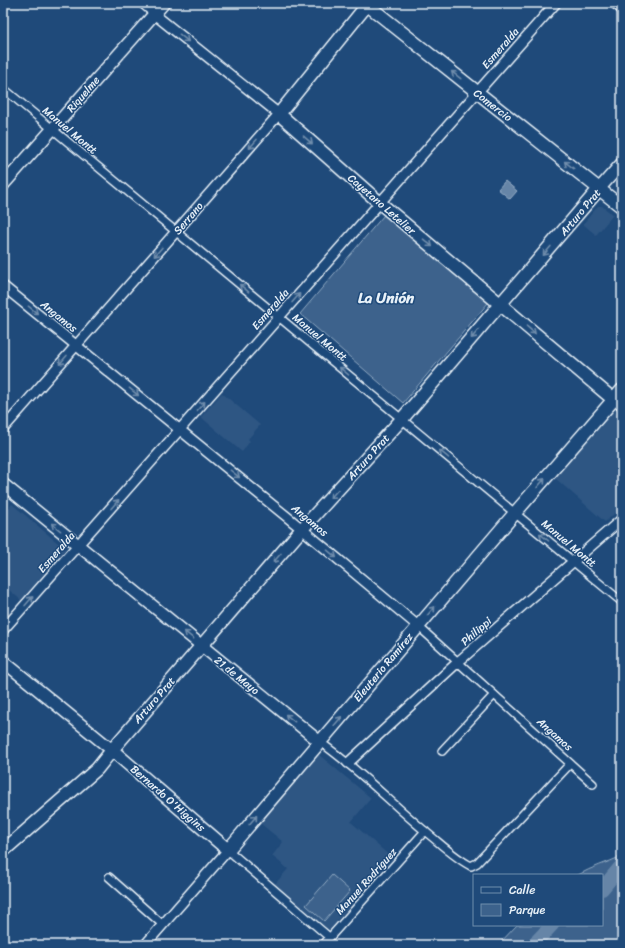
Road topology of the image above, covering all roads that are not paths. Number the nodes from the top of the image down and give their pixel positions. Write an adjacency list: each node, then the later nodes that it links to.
1 (141, 3): 7 (street, Cayetano Letelier)
2 (164, 3): 7 (main road, Riquelme)
3 (556, 3): 9 (street, Esmeralda)
4 (616, 3): 6 (main road)
5 (367, 4): 9 (main road, Comercio, one-way to 5); 10 (main road, Serrano)
6 (622, 8)
7 (154, 14): 10 (street, Cayetano Letelier, one-way to 10); 11 (main road, Riquelme)
8 (3, 88): 11 (street, Manuel Montt)
9 (477, 92): 14 (main road, Comercio, one-way to 9); 15 (street, Esmeralda)
10 (278, 114): 15 (main road, Cayetano Letelier, one-way to 15); 17 (street, Serrano, one-way to 17)
11 (52, 130): 13 (main road, Riquelme); 17 (street, Manuel Montt)
12 (622, 162): 14 (main road, Arturo Prat)
13 (3, 185)
14 (599, 189): 16 (main road, Comercio); 19 (main road, Arturo Prat, one-way to 19)
15 (380, 203): 19 (main road, Cayetano Letelier, one-way to 19); 20 (street, Esmeralda, one-way to 15)
16 (622, 207)
17 (175, 232): 20 (street, Manuel Montt, one-way to 17); 21 (street, Serrano, one-way to 21)
18 (3, 286): 21 (street, Angamos, one-way to 21)
19 (501, 304): 23 (main road, Cayetano Letelier, one-way to 23); 24 (main road, Arturo Prat, one-way to 24)
20 (279, 317): 24 (street, Manuel Montt, one-way to 20); 26 (street, Esmeralda, one-way to 20)
21 (76, 345): 25 (street, Serrano, one-way to 25); 26 (street, Angamos, one-way to 26)
22 (622, 390): 23 (main road, Eleuterio Ramírez)
23 (618, 403): 28 (main road, Eleuterio Ramírez, one-way to 23)
24 (402, 419): 28 (street, Manuel Montt, one-way to 24); 30 (main road, Arturo Prat, one-way to 30)
25 (3, 429)
26 (180, 430): 30 (street, Angamos, one-way to 30); 31 (street, Esmeralda, one-way to 26)
27 (3, 484): 31 (main road, 21 de Mayo, one-way to 27)
28 (515, 513): 32 (street, Manuel Montt, one-way to 28); 34 (main road, Eleuterio Ramírez, one-way to 28)
29 (622, 519): 32 (street, Philippi)
30 (302, 529): 34 (street, Angamos, one-way to 34); 36 (main road, Arturo Prat, one-way to 36)
31 (78, 545): 35 (street, Esmeralda, one-way to 31); 36 (main road, 21 de Mayo, one-way to 31)
32 (574, 562): 33 (street, Manuel Montt); 38 (street, Philippi)
33 (622, 602)
34 (418, 626): 38 (street, Angamos); 40 (main road, Eleuterio Ramírez, one-way to 34)
35 (3, 630)
36 (202, 646): 40 (main road, 21 de Mayo, one-way to 36); 41 (main road, Arturo Prat)
37 (3, 661): 41 (main road, Bernardo O'Higgins)
38 (458, 662): 39 (street, Angamos); 43 (street, Philippi)
39 (494, 695): 42 (street); 44 (street, Angamos)
40 (320, 742): 43 (street, 21 de Mayo); 48 (main road, Eleuterio Ramírez, one-way to 40)
41 (112, 750): 47 (main road, Arturo Prat); 48 (main road, Bernardo O'Higgins); 49 (main road, Arturo Prat)
42 (442, 751)
43 (348, 764): 46 (street, 21 de Mayo)
44 (570, 764): 45 (street, Angamos); 46 (street, 21 de Mayo)
45 (593, 784)
46 (425, 831): 52 (street, Manuel Rodríguez)
47 (3, 841)
48 (228, 850): 51 (street, Eleuterio Ramírez); 52 (street, Bernardo O'Higgins)
49 (3, 851)
50 (110, 877): 51 (street)
51 (163, 925): 53 (street, Eleuterio Ramírez)
52 (330, 938): 54 (street, Manuel Rodríguez)
53 (145, 945)
54 (323, 945)

